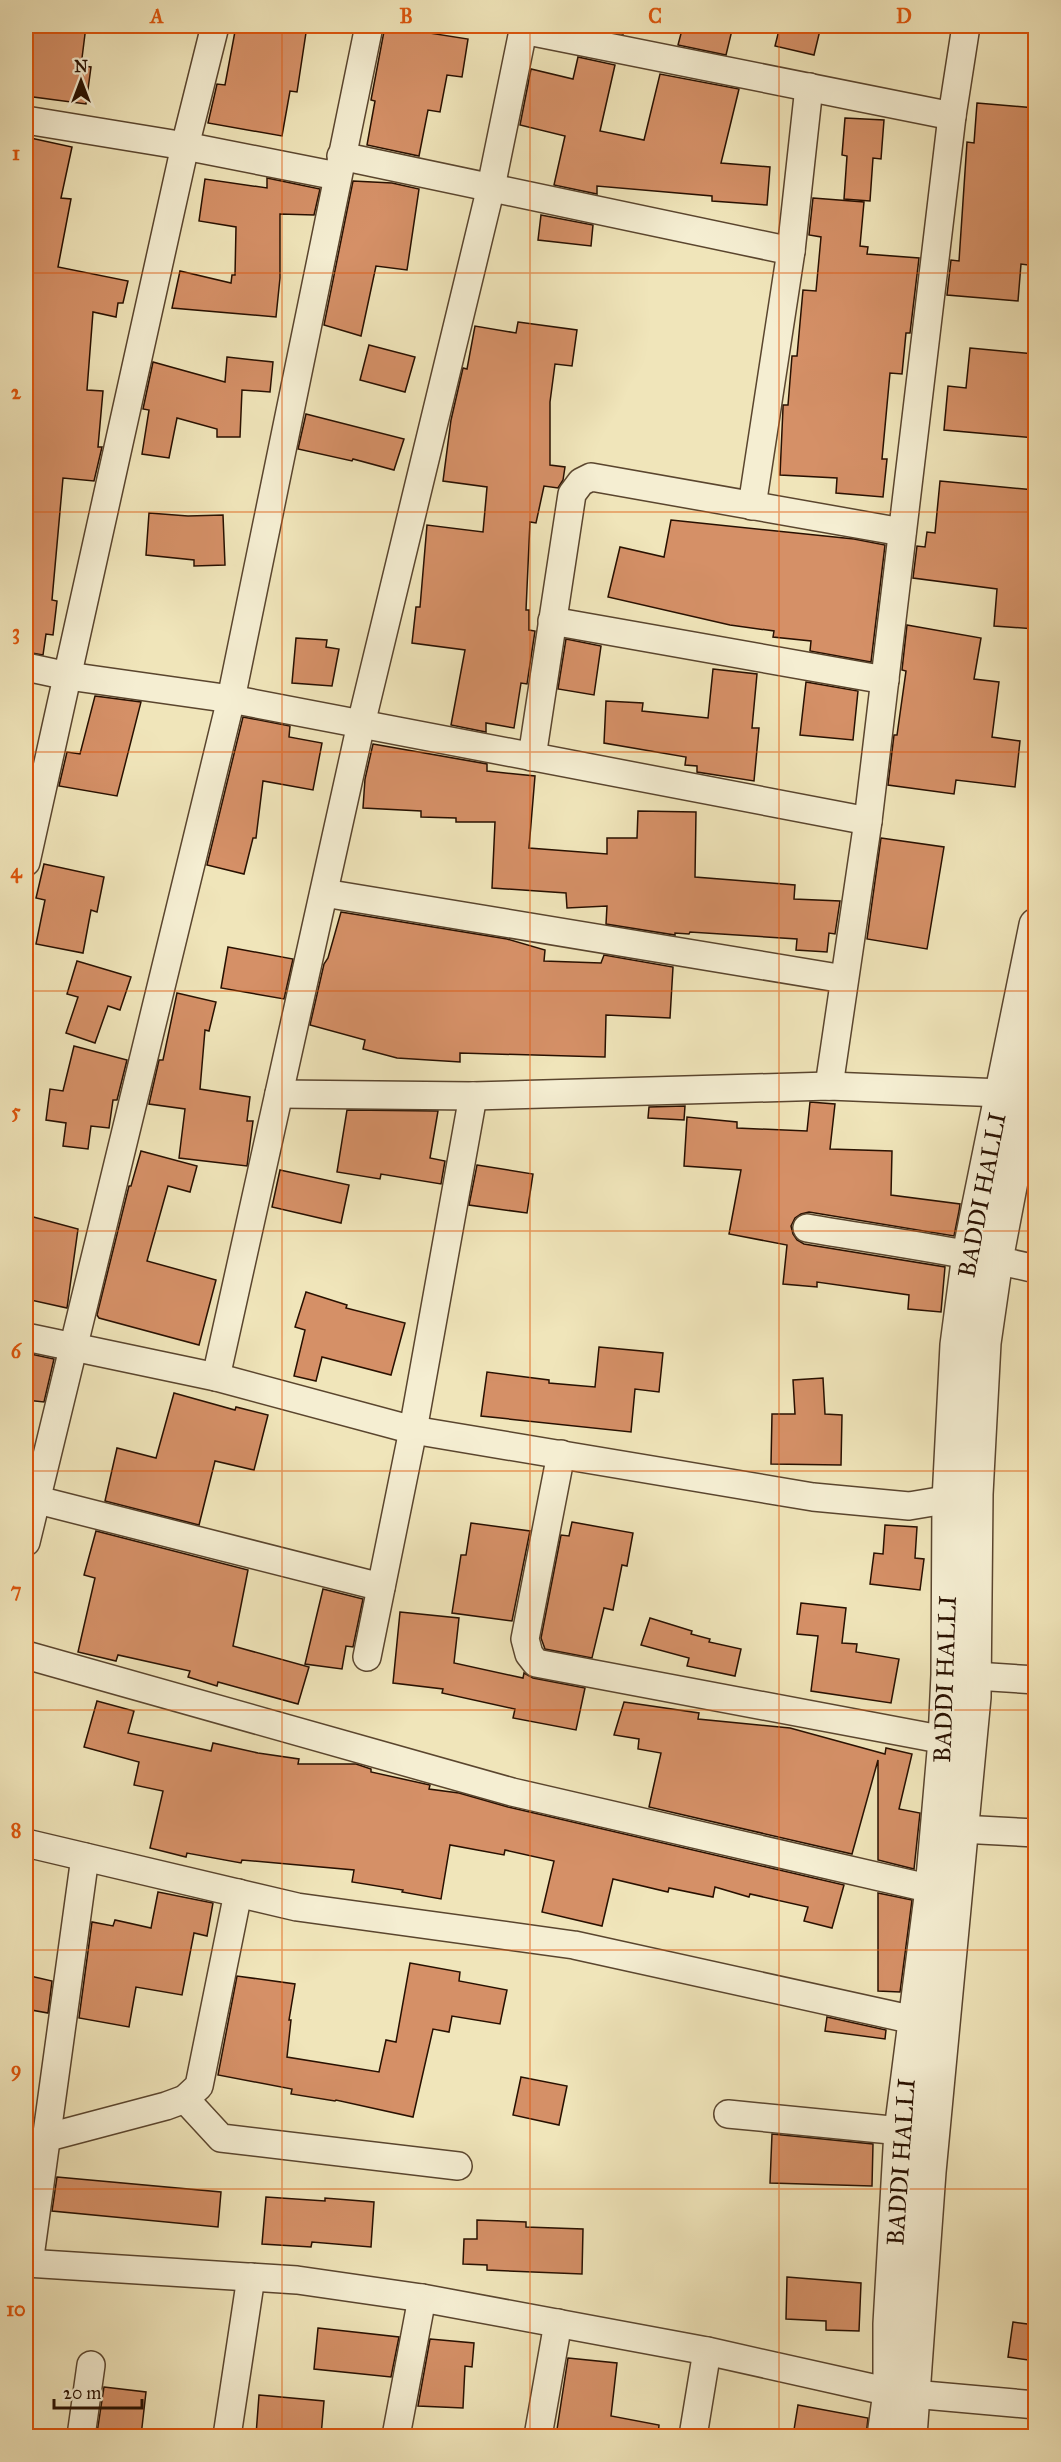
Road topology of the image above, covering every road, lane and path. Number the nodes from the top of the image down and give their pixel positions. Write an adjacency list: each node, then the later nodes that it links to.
1 (215, 26): 8 (street)
2 (369, 26): 9 (street)
3 (966, 26): 6 (street)
4 (524, 28): 5 (street); 10 (street)
5 (809, 87): 6 (street); 11 (street)
6 (952, 116): 13 (street)
7 (26, 120): 8 (street)
8 (185, 146): 9 (street); 16 (street)
9 (339, 166): 10 (street); 18 (street)
10 (491, 187): 11 (street); 19 (street)
11 (791, 251): 12 (street)
12 (752, 506): 13 (street); 14 (street)
13 (902, 532): 17 (street)
14 (552, 621): 17 (street); 20 (street)
15 (26, 667): 16 (street)
16 (68, 675): 18 (street); 22 (street)
17 (885, 680): 21 (street)
18 (231, 699): 19 (street); 35 (street)
19 (361, 724): 20 (street); 23 (street)
20 (532, 757): 21 (street)
21 (868, 821): 25 (street)
22 (26, 862)
23 (324, 892): 25 (street); 29 (street)
24 (1035, 926): 28 (street, BADDI HALLI)
25 (844, 979): 27 (street)
26 (1035, 1050): 32 (street)
27 (829, 1086): 28 (street); 30 (street)
28 (1002, 1093): 32 (street, BADDI HALLI)
29 (279, 1094): 30 (street); 36 (street)
30 (473, 1096): 37 (street)
31 (807, 1228): 32 (street)
32 (983, 1257): 33 (street); 39 (street, BADDI HALLI)
33 (1035, 1269)
34 (26, 1337): 35 (street)
35 (73, 1347): 36 (street); 40 (street)
36 (216, 1377): 37 (street)
37 (413, 1430): 38 (street); 42 (street)
38 (561, 1454): 39 (street); 47 (street)
39 (962, 1497): 45 (street); 47 (street, BADDI HALLI)
40 (31, 1498): 41 (street); 42 (street)
41 (26, 1542)
42 (381, 1587): 44 (street)
43 (26, 1655): 52 (street)
44 (367, 1657)
45 (975, 1676): 46 (street); 48 (street)
46 (1035, 1680)
47 (945, 1740): 48 (street, BADDI HALLI)
48 (950, 1828): 49 (street); 52 (street, BADDI HALLI); 66 (street)
49 (1035, 1833)
50 (26, 1843): 51 (street)
51 (84, 1857): 53 (street); 58 (street)
52 (932, 1889): 54 (street, BADDI HALLI)
53 (238, 1893): 54 (street); 55 (street)
54 (914, 2020): 57 (street, BADDI HALLI)
55 (185, 2098): 58 (street); 59 (street)
56 (728, 2114): 57 (street)
57 (901, 2131): 66 (street, BADDI HALLI)
58 (45, 2138): 60 (street)
59 (458, 2166)
60 (27, 2264): 61 (street)
61 (251, 2277): 62 (street); 69 (street)
62 (422, 2298): 63 (street); 70 (street)
63 (558, 2323): 64 (street); 71 (street)
64 (707, 2351): 66 (street); 72 (street)
65 (91, 2365): 68 (street)
66 (901, 2393): 67 (street); 73 (street, BADDI HALLI); 74 (street)
67 (1035, 2405)
68 (81, 2436)
69 (227, 2436)
70 (396, 2436)
71 (538, 2436)
72 (693, 2436)
73 (884, 2436)
74 (910, 2436)

